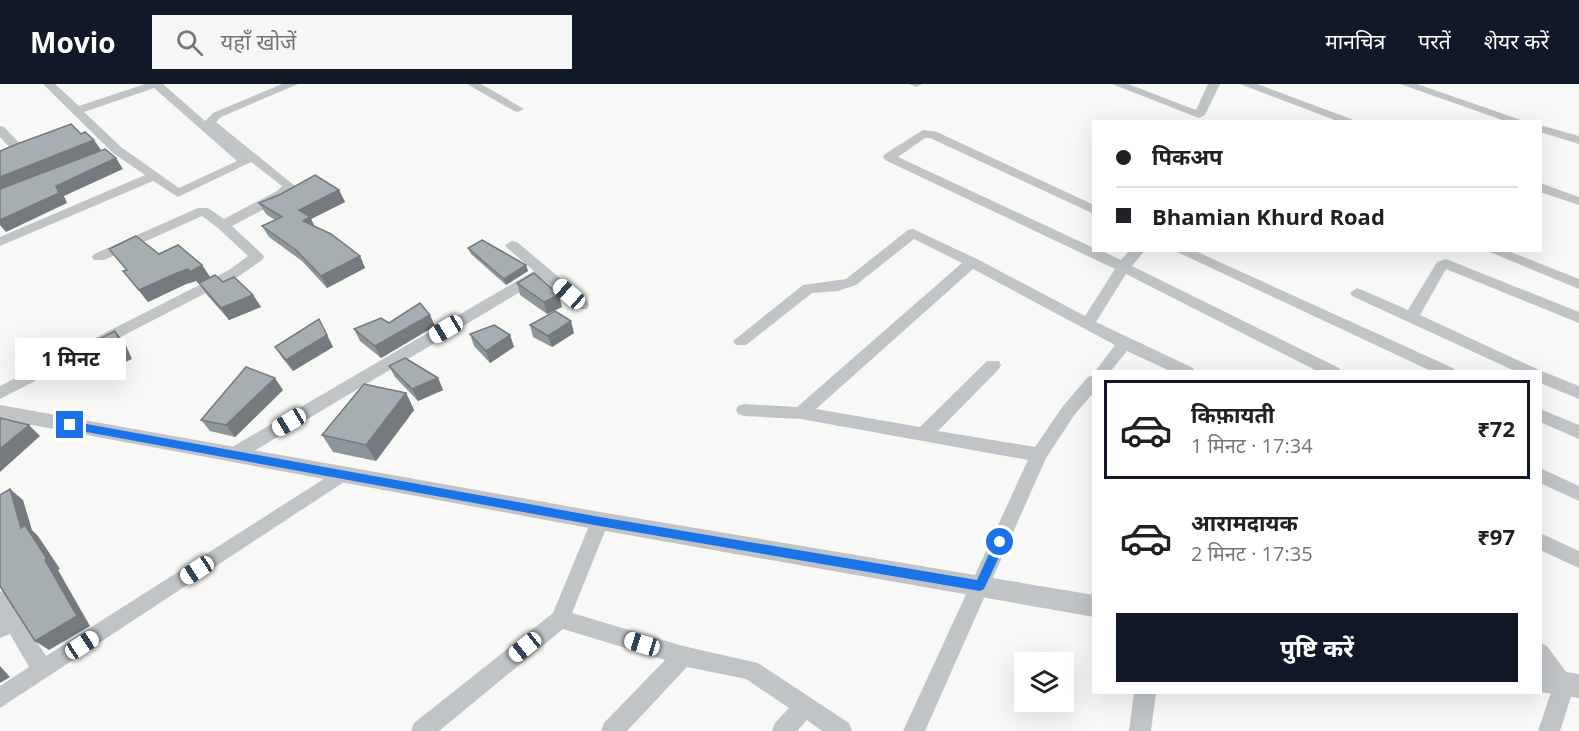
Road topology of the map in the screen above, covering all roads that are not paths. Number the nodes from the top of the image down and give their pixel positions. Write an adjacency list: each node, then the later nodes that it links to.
1 (49, 84): 10 (street)
2 (156, 84): 10 (street); 20 (street)
3 (292, 84): 24 (street)
4 (473, 84): 9 (street)
5 (1118, 84): 12 (street)
6 (1214, 84): 12 (street)
7 (1246, 84): 11 (street)
8 (1406, 84): 15 (street)
9 (518, 108)
10 (79, 110): 20 (street)
11 (1325, 112): 13 (street); 14 (street)
12 (1198, 118)
13 (1319, 120)
14 (1347, 120)
15 (1515, 120)
16 (1542, 129): 18 (street)
17 (0, 130): 19 (street)
18 (1579, 140)
19 (19, 150)
20 (154, 176): 25 (street)
21 (1542, 188): 22 (street)
22 (1579, 201)
23 (1092, 209): 32 (street)
24 (223, 225): 30 (street); 50 (street)
25 (0, 242)
26 (512, 245): 33 (street)
27 (1136, 252): 32 (street)
28 (1184, 252): 46 (street)
29 (1497, 252): 34 (street)
30 (99, 257)
31 (972, 262): 39 (street); 40 (street); 54 (street)
32 (1123, 267): 39 (street); 45 (street)
33 (543, 272): 36 (street); 58 (street)
34 (1579, 284)
35 (1357, 293): 37 (street)
36 (582, 305)
37 (1411, 317): 38 (street); 47 (street)
38 (1579, 318)
39 (1088, 323): 41 (street)
40 (741, 341)
41 (1125, 344): 43 (street); 44 (street)
42 (993, 365): 57 (street)
43 (1103, 370)
44 (1183, 370)
45 (1329, 370)
46 (1443, 370)
47 (1528, 370)
48 (1542, 377): 51 (street)
49 (1092, 383): 59 (street)
50 (0, 393)
51 (1579, 393)
52 (744, 410): 54 (street)
53 (0, 412): 58 (street)
54 (801, 413): 57 (street)
55 (1542, 419): 56 (street)
56 (1579, 432)
57 (924, 434): 59 (street)
58 (233, 455): 60 (street)
59 (1040, 456): 66 (street)
60 (341, 475): 63 (street); 73 (street)
61 (1542, 476): 62 (street)
62 (1579, 494)
63 (600, 521): 66 (street); 69 (street)
64 (1542, 542): 65 (street)
65 (1579, 561)
66 (980, 585): 68 (street); 82 (street)
67 (0, 600): 70 (street)
68 (1092, 606)
69 (560, 619): 71 (street); 78 (street)
70 (7, 625): 73 (street)
71 (683, 656): 77 (street); 79 (street)
72 (1542, 656): 74 (street)
73 (43, 670): 76 (street)
74 (1561, 684): 84 (street)
75 (1145, 694): 83 (street)
76 (0, 698)
77 (805, 706): 80 (street); 81 (street)
78 (422, 731)
79 (612, 731)
80 (783, 731)
81 (841, 731)
82 (914, 731)
83 (1140, 731)
84 (1549, 731)

